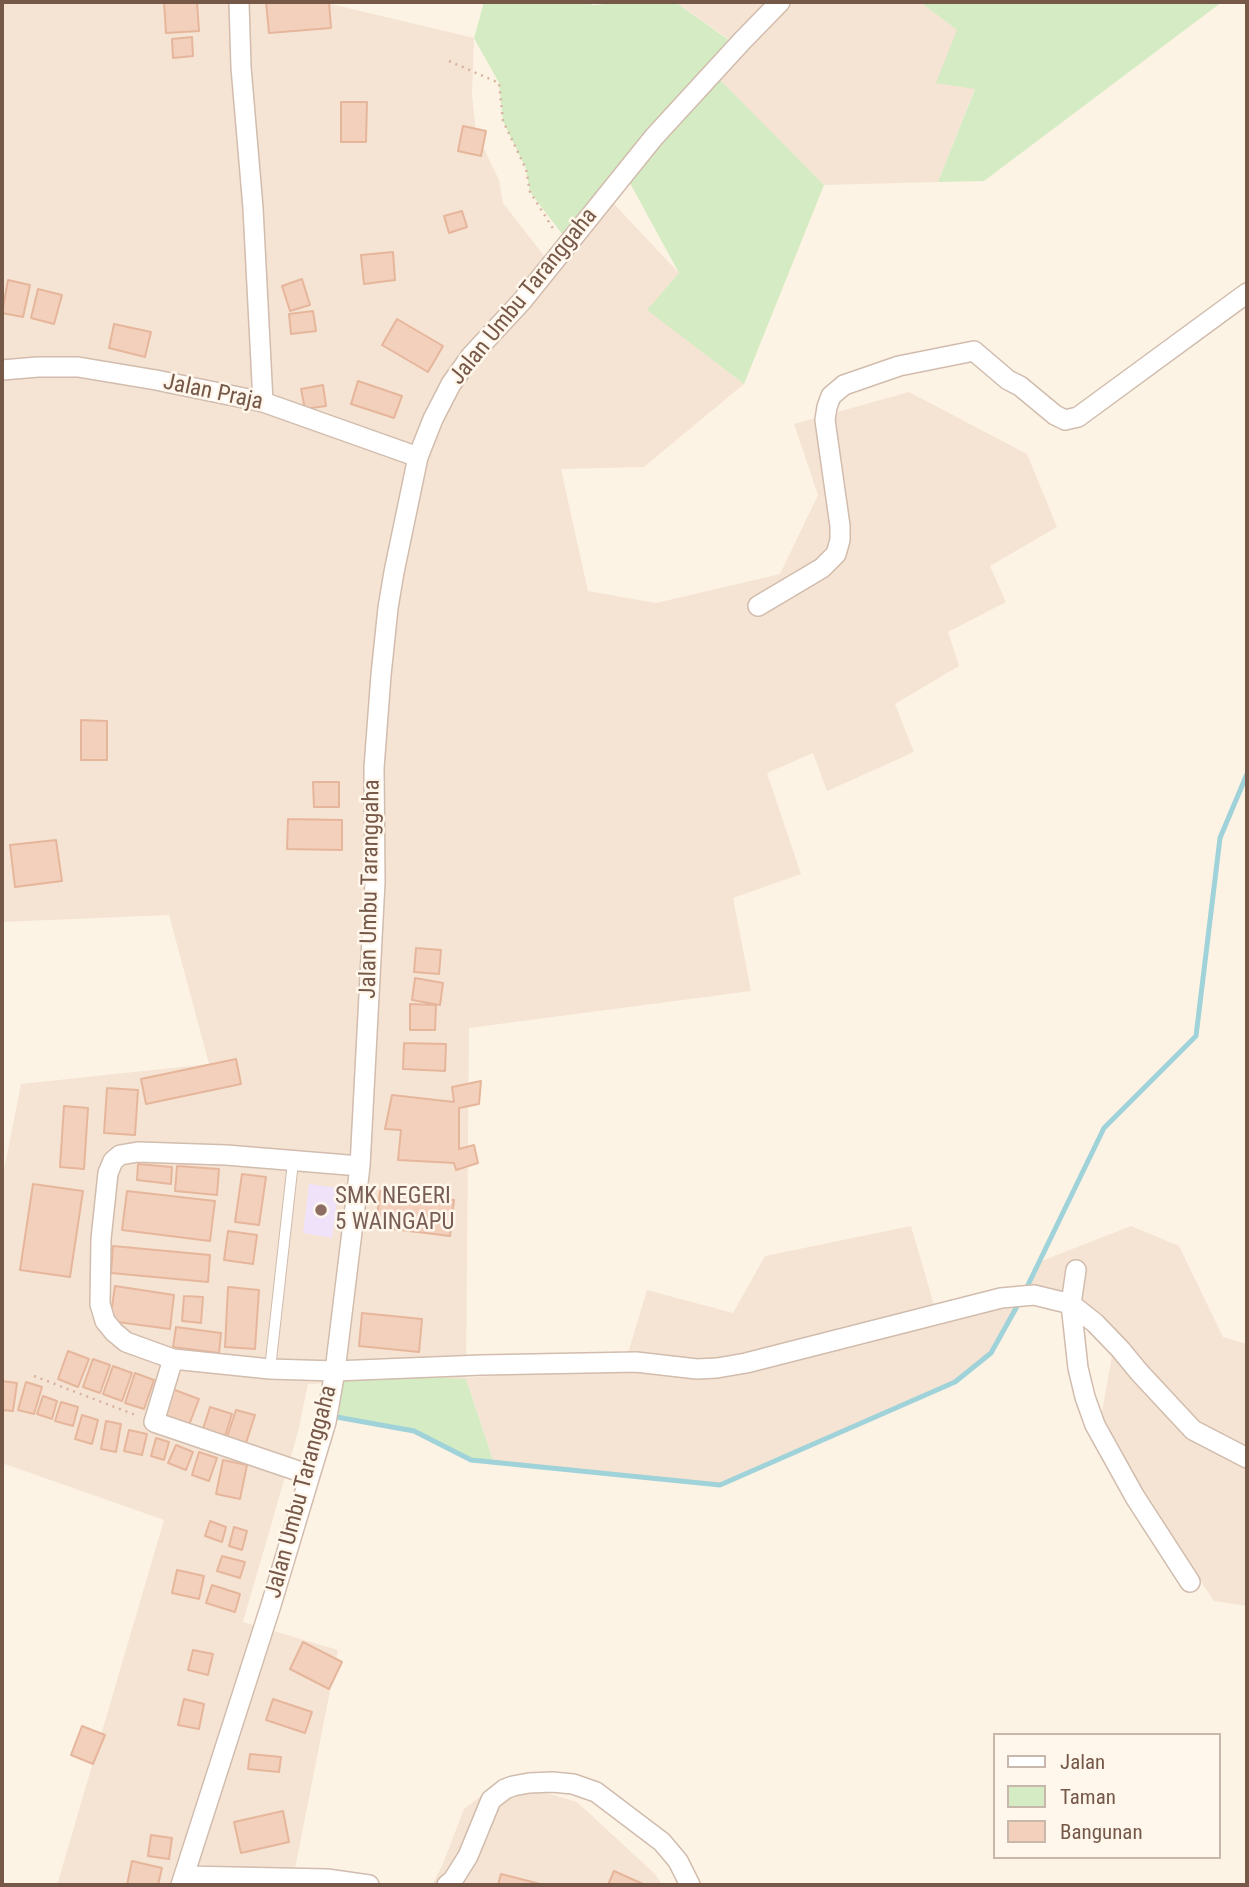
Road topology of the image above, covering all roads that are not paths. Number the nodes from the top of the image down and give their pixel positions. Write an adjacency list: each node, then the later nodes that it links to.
1 (239, 2): 5 (street)
2 (780, 2): 6 (street, Jalan Umbu Taranggaha)
3 (1247, 293): 7 (street)
4 (2, 370): 5 (street, Jalan Praja)
5 (263, 402): 6 (street, Jalan Praja)
6 (418, 457): 9 (street, Jalan Umbu Taranggaha)
7 (758, 606)
8 (293, 1162): 9 (street); 12 (street); 13 (lane)
9 (360, 1166): 14 (street, Jalan Umbu Taranggaha)
10 (1076, 1270): 11 (street)
11 (1071, 1304): 14 (street); 15 (street); 17 (street)
12 (173, 1359): 13 (street); 16 (street)
13 (270, 1369): 14 (street)
14 (335, 1371): 16 (street, Jalan Umbu Taranggaha)
15 (1247, 1458)
16 (310, 1475): 18 (street, Jalan Umbu Taranggaha)
17 (1190, 1582)
18 (183, 1881): 19 (street)
19 (369, 1885)
20 (447, 1885): 21 (street)
21 (690, 1885)

